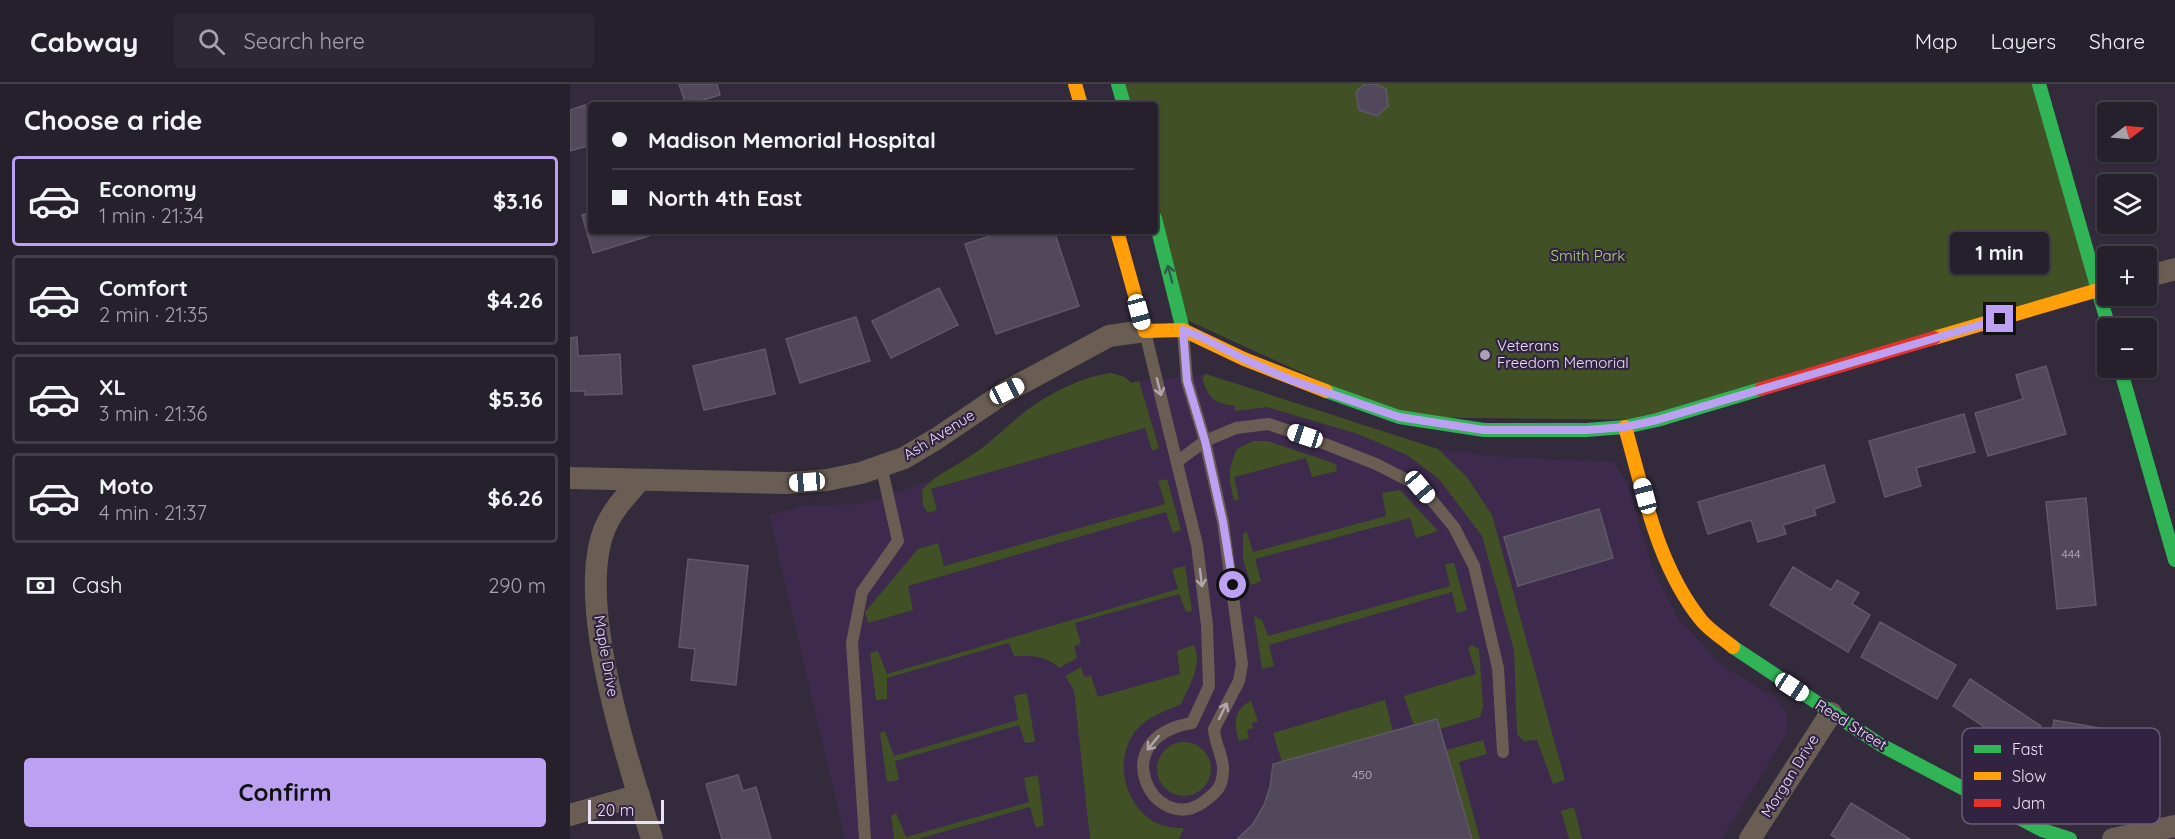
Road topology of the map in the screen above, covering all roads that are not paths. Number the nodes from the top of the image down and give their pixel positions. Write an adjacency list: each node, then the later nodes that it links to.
1 (1075, 84): 4 (street)
2 (1118, 84): 5 (street)
3 (2039, 84): 9 (street)
4 (1080, 102)
5 (1123, 102)
6 (1158, 230): 12 (street, one-way to 6)
7 (1118, 234): 13 (street)
8 (2175, 269): 10 (street)
9 (2097, 270)
10 (2157, 274)
11 (2097, 291): 15 (street)
12 (1183, 330): 13 (street, Ash Avenue); 15 (street); 16 (lane)
13 (1145, 331): 17 (lane, one-way to 17); 18 (street, Ash Avenue)
14 (2123, 378): 21 (street)
15 (1625, 427): 22 (street, Reed Street)
16 (1205, 441): 17 (lane); 17 (lane, one-way to 16); 23 (lane)
17 (1178, 461)
18 (881, 465): 20 (street, Ash Avenue); 30 (lane)
19 (570, 478): 20 (street, Ash Avenue)
20 (640, 480): 25 (street, Maple Drive)
21 (2175, 560)
22 (1831, 713): 24 (street, Reed Street); 31 (street, Morgan Drive)
23 (1503, 752)
24 (1962, 788)
25 (639, 795): 26 (street); 29 (street, Maple Drive)
26 (570, 814)
27 (2030, 824): 32 (street, Reed Street)
28 (2175, 826): 33 (street)
29 (652, 839)
30 (865, 839)
31 (1750, 839)
32 (2070, 839)
33 (2113, 839)

